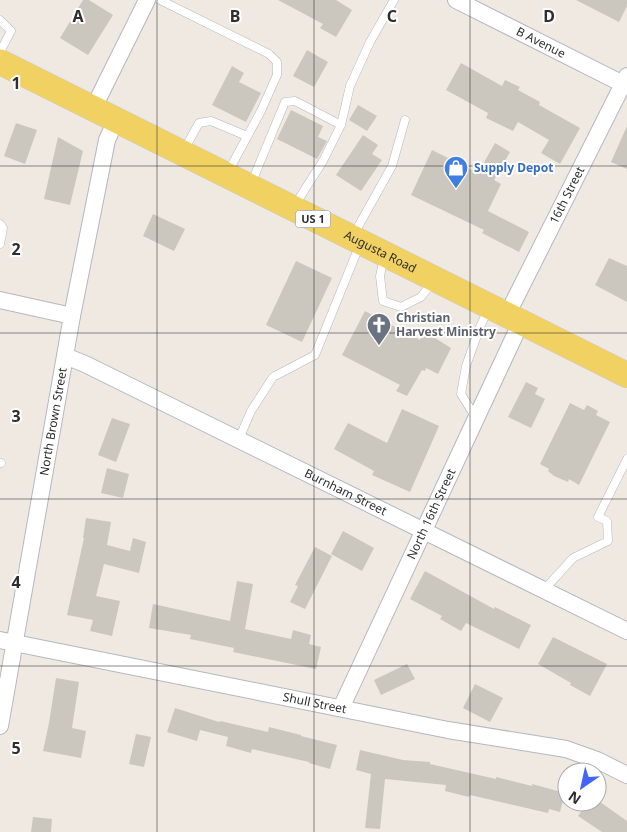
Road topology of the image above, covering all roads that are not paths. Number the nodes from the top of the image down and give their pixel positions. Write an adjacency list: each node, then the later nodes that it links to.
1 (147, 0): 9 (street)
2 (160, 0): 13 (lane)
3 (394, 0): 12 (lane)
4 (456, 0): 8 (street, B Avenue)
5 (0, 20): 6 (lane)
6 (0, 52)
7 (0, 62): 9 (main road, Augusta Road / US 1)
8 (626, 82): 24 (street, 16th Street)
9 (94, 109): 10 (main road, Augusta Road / US 1)
10 (116, 120): 14 (main road, Augusta Road / US 1); 25 (street, North Brown Street)
11 (406, 120): 19 (lane)
12 (341, 125): 16 (lane); 17 (lane)
13 (247, 136): 14 (lane); 15 (lane)
14 (182, 154): 15 (main road, Augusta Road / US 1)
15 (226, 176): 16 (main road, Augusta Road / US 1)
16 (250, 188): 17 (main road, Augusta Road / US 1)
17 (292, 209): 19 (main road, Augusta Road / US 1)
18 (0, 224): 20 (lane)
19 (357, 240): 21 (main road, Augusta Road / US 1); 29 (lane)
20 (0, 244)
21 (384, 254): 22 (main road, Augusta Road / US 1); 22 (lane)
22 (435, 279): 24 (main road, Augusta Road / US 1)
23 (0, 300): 25 (street)
24 (506, 314): 27 (main road, Augusta Road / US 1); 28 (street, North 16th Street); 28 (lane)
25 (72, 316): 26 (street, North Brown Street)
26 (65, 356): 29 (street, Burnham Street); 34 (street, North Brown Street)
27 (627, 375)
28 (476, 418): 31 (street, North 16th Street)
29 (239, 439): 31 (street, Burnham Street)
30 (627, 459): 32 (lane)
31 (424, 530): 32 (street, Burnham Street); 35 (street, North 16th Street)
32 (544, 590): 33 (street, Burnham Street)
33 (627, 631)
34 (8, 641): 35 (street, Shull Street); 36 (street, North Brown Street)
35 (341, 708): 37 (street, Shull Street)
36 (0, 726)
37 (627, 775)

